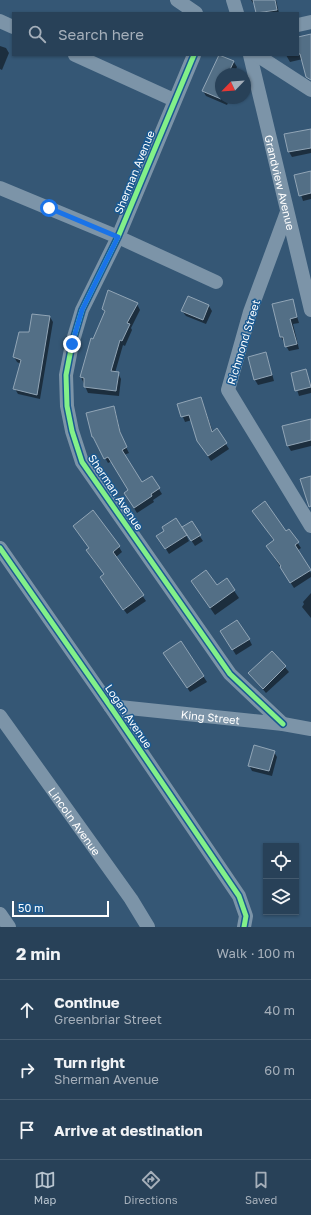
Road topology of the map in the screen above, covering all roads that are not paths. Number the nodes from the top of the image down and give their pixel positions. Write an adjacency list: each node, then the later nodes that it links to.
1 (177, 0): 3 (street)
2 (233, 0): 4 (street)
3 (195, 12)
4 (237, 12)
5 (0, 21): 8 (street)
6 (311, 22): 7 (street)
7 (299, 25)
8 (12, 27)
9 (77, 56): 14 (street)
10 (194, 56): 14 (street, Sherman Avenue)
11 (250, 56): 16 (street, Grandview Avenue)
12 (259, 56): 13 (street)
13 (311, 90)
14 (174, 100): 17 (street, Sherman Avenue)
15 (0, 188): 17 (street)
16 (287, 212): 19 (street, Grandview Avenue); 20 (street, Richmond Street)
17 (118, 237): 18 (street); 24 (street, Sherman Avenue)
18 (216, 282)
19 (311, 310)
20 (311, 526)
21 (0, 548): 22 (street, Logan Avenue)
22 (110, 706): 24 (street, King Street); 29 (street, Logan Avenue)
23 (0, 716): 28 (street, Lincoln Avenue)
24 (283, 724): 25 (street, King Street)
25 (311, 729)
26 (0, 914): 27 (street)
27 (9, 927)
28 (148, 927)
29 (244, 927)

